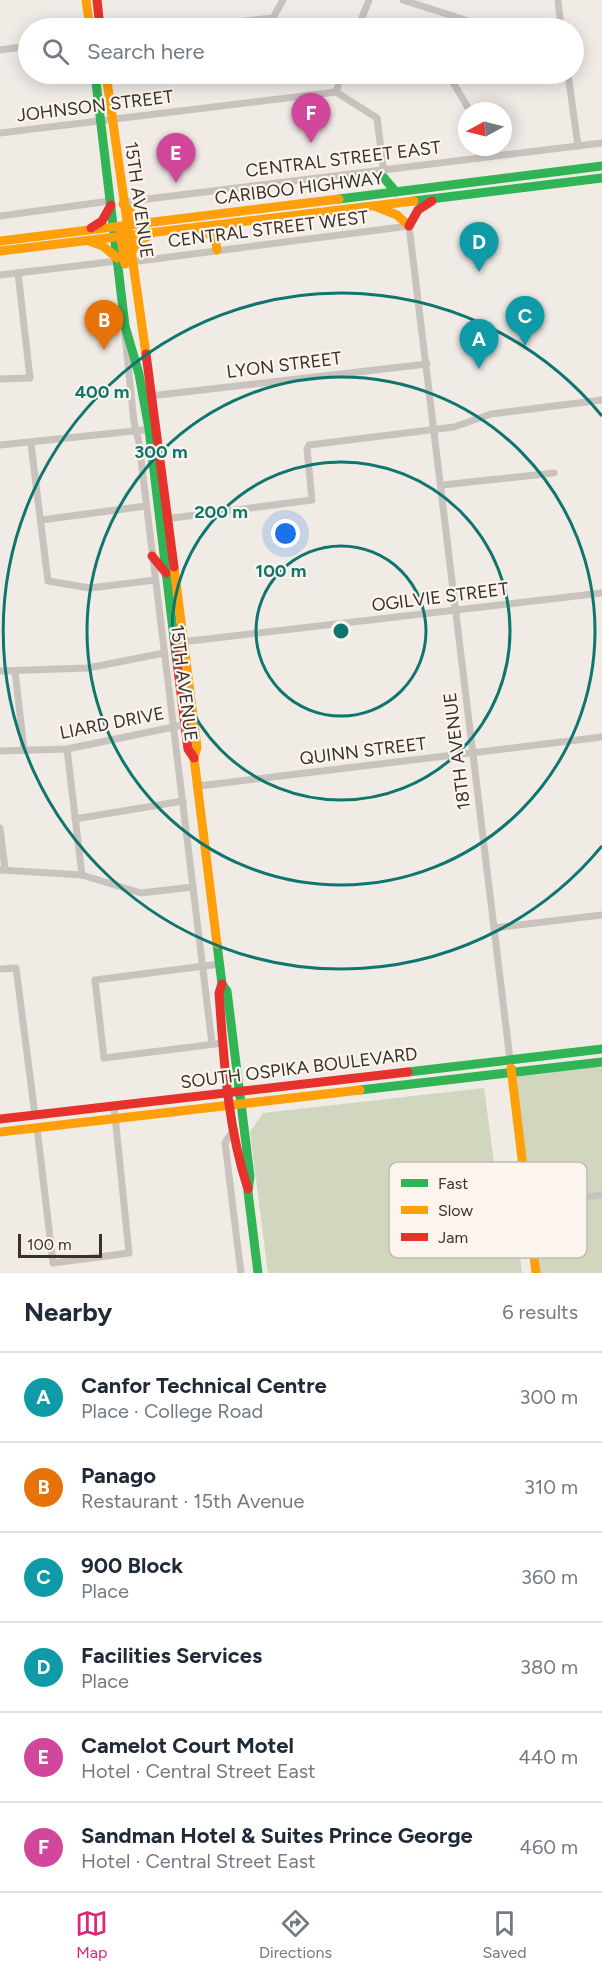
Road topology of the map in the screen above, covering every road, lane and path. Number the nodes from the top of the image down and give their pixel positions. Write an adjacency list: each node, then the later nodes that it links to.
1 (86, 0): 7 (main road)
2 (96, 0): 8 (main road)
3 (283, 0): 9 (street)
4 (369, 0): 10 (street)
5 (403, 0): 11 (street)
6 (558, 0): 12 (street)
7 (89, 18)
8 (99, 18)
9 (273, 18)
10 (362, 18)
11 (459, 18)
12 (560, 18)
13 (18, 47): 14 (street)
14 (0, 50)
15 (96, 84): 23 (main road, 15TH AVENUE)
16 (106, 84): 22 (main road, 15TH AVENUE)
17 (339, 84): 20 (street)
18 (454, 84): 21 (street)
19 (569, 84): 26 (street)
20 (336, 92): 22 (street, JOHNSON STREET); 29 (street)
21 (465, 102)
22 (111, 120): 23 (street, JOHNSON STREET); 37 (main road, 15TH AVENUE)
23 (101, 121): 24 (street, JOHNSON STREET); 36 (main road, 15TH AVENUE)
24 (0, 133)
25 (602, 143): 26 (street, CENTRAL STREET EAST)
26 (578, 146): 27 (street, CENTRAL STREET EAST)
27 (480, 158): 29 (street, CENTRAL STREET EAST)
28 (602, 166): 31 (main road, CARIBOO HIGHWAY)
29 (384, 174): 32 (main road); 33 (main road); 37 (street, CENTRAL STREET EAST)
30 (602, 178): 34 (main road, CARIBOO HIGHWAY)
31 (418, 190): 32 (main road, CARIBOO HIGHWAY); 35 (main road)
32 (396, 192): 33 (main road, CARIBOO HIGHWAY)
33 (377, 195): 41 (main road, CARIBOO HIGHWAY)
34 (439, 197): 35 (main road, CARIBOO HIGHWAY); 42 (main road)
35 (408, 201): 38 (main road, CARIBOO HIGHWAY); 42 (main road)
36 (111, 203): 39 (street); 44 (main road); 45 (main road, 15TH AVENUE)
37 (123, 203): 41 (main road); 45 (main road, 15TH AVENUE)
38 (367, 206): 40 (main road, CARIBOO HIGHWAY); 42 (main road)
39 (0, 216)
40 (228, 223): 43 (main road, CARIBOO HIGHWAY); 46 (main road)
41 (158, 226): 43 (main road, CARIBOO HIGHWAY); 45 (main road, CARIBOO HIGHWAY); 51 (main road)
42 (409, 226): 49 (street, CENTRAL STREET WEST); 55 (street, 18TH AVENUE)
43 (196, 227): 46 (main road)
44 (87, 230): 45 (main road, CARIBOO HIGHWAY); 47 (main road, CARIBOO HIGHWAY)
45 (121, 232): 48 (main road, CARIBOO HIGHWAY); 51 (main road, 15TH AVENUE)
46 (215, 238): 49 (main road)
47 (3, 239)
48 (82, 241): 50 (main road, CARIBOO HIGHWAY); 51 (main road)
49 (217, 250): 51 (street, CENTRAL STREET WEST)
50 (0, 251)
51 (124, 260): 52 (street, CENTRAL STREET WEST); 54 (main road, 15TH AVENUE); 57 (main road, 15TH AVENUE)
52 (18, 273): 53 (street, CENTRAL STREET WEST); 56 (street)
53 (0, 275)
54 (125, 326): 57 (main road, 15TH AVENUE); 61 (street, 15TH AVENUE)
55 (427, 364): 57 (street, LYON STREET); 60 (street, 18TH AVENUE)
56 (0, 379)
57 (148, 396): 59 (main road, 15TH AVENUE)
58 (602, 400): 60 (street)
59 (153, 429): 61 (street); 67 (main road, 15TH AVENUE)
60 (435, 429): 65 (street, 18TH AVENUE); 67 (street)
61 (136, 431): 62 (street); 66 (street, 15TH AVENUE)
62 (32, 444): 63 (street); 68 (street)
63 (0, 445)
64 (554, 473): 65 (street)
65 (442, 485): 73 (street, 18TH AVENUE)
66 (146, 506): 68 (street); 69 (street, 15TH AVENUE)
67 (164, 519): 70 (main road, 15TH AVENUE); 74 (main road, 15TH AVENUE)
68 (41, 520): 71 (street)
69 (152, 556): 70 (main road); 71 (street, 15TH AVENUE)
70 (166, 574): 74 (main road, 15TH AVENUE)
71 (155, 580): 75 (street, 15TH AVENUE)
72 (602, 593): 73 (street, OGILVIE STREET)
73 (457, 610): 74 (street, OGILVIE STREET); 84 (street, 18TH AVENUE)
74 (179, 642): 78 (main road, 15TH AVENUE)
75 (164, 653): 76 (street); 79 (street, 15TH AVENUE)
76 (15, 671): 77 (street); 82 (street)
77 (0, 672)
78 (189, 724): 79 (street, LIARD DRIVE); 85 (main road, 15TH AVENUE)
79 (173, 727): 81 (street, LIARD DRIVE); 86 (street, 15TH AVENUE)
80 (602, 737): 84 (street, QUINN STREET)
81 (68, 749): 82 (street, LIARD DRIVE); 87 (street)
82 (24, 750): 83 (street, LIARD DRIVE)
83 (0, 751)
84 (474, 752): 85 (street, QUINN STREET); 93 (street, 18TH AVENUE)
85 (198, 786): 94 (main road, 15TH AVENUE)
86 (183, 801): 87 (street); 91 (street, 15TH AVENUE)
87 (75, 819): 90 (street)
88 (0, 828): 89 (street)
89 (2, 870): 90 (street)
90 (82, 875): 91 (street)
91 (193, 887): 95 (street, 15TH AVENUE)
92 (602, 915): 93 (street)
93 (494, 928): 101 (street, 18TH AVENUE)
94 (220, 964): 95 (street); 97 (main road, 15TH AVENUE)
95 (203, 966): 99 (street, 15TH AVENUE); 99 (street)
96 (0, 969): 109 (street)
97 (222, 984): 98 (main road, 15TH AVENUE); 104 (main road, 15TH AVENUE)
98 (223, 1042): 99 (street); 105 (main road, 15TH AVENUE)
99 (212, 1044)
100 (602, 1049): 101 (main road, SOUTH OSPIKA BOULEVARD)
101 (510, 1060): 103 (main road, 18TH AVENUE); 104 (main road, SOUTH OSPIKA BOULEVARD)
102 (602, 1062): 103 (main road, SOUTH OSPIKA BOULEVARD)
103 (512, 1072): 106 (main road, SOUTH OSPIKA BOULEVARD); 115 (main road, 18TH AVENUE)
104 (240, 1092): 105 (main road, SOUTH OSPIKA BOULEVARD); 106 (main road, 15TH AVENUE)
105 (229, 1093): 107 (main road, SOUTH OSPIKA BOULEVARD); 108 (main road, 15TH AVENUE)
106 (241, 1104): 108 (main road, SOUTH OSPIKA BOULEVARD); 116 (main road, 15TH AVENUE)
107 (114, 1106): 109 (main road, SOUTH OSPIKA BOULEVARD); 111 (street)
108 (231, 1106): 111 (main road, SOUTH OSPIKA BOULEVARD); 113 (main road, 15TH AVENUE)
109 (35, 1115): 110 (main road, SOUTH OSPIKA BOULEVARD)
110 (0, 1119)
111 (115, 1119): 112 (main road, SOUTH OSPIKA BOULEVARD); 112 (street)
112 (37, 1128): 114 (main road, SOUTH OSPIKA BOULEVARD)
113 (234, 1129): 116 (main road, 15TH AVENUE); 120 (street, 15TH AVENUE)
114 (0, 1132)
115 (522, 1162)
116 (248, 1192): 121 (main road, 15TH AVENUE)
117 (602, 1195): 118 (street)
118 (587, 1197)
119 (534, 1258): 122 (main road, 18TH AVENUE)
120 (241, 1273)
121 (258, 1273)
122 (536, 1273)

